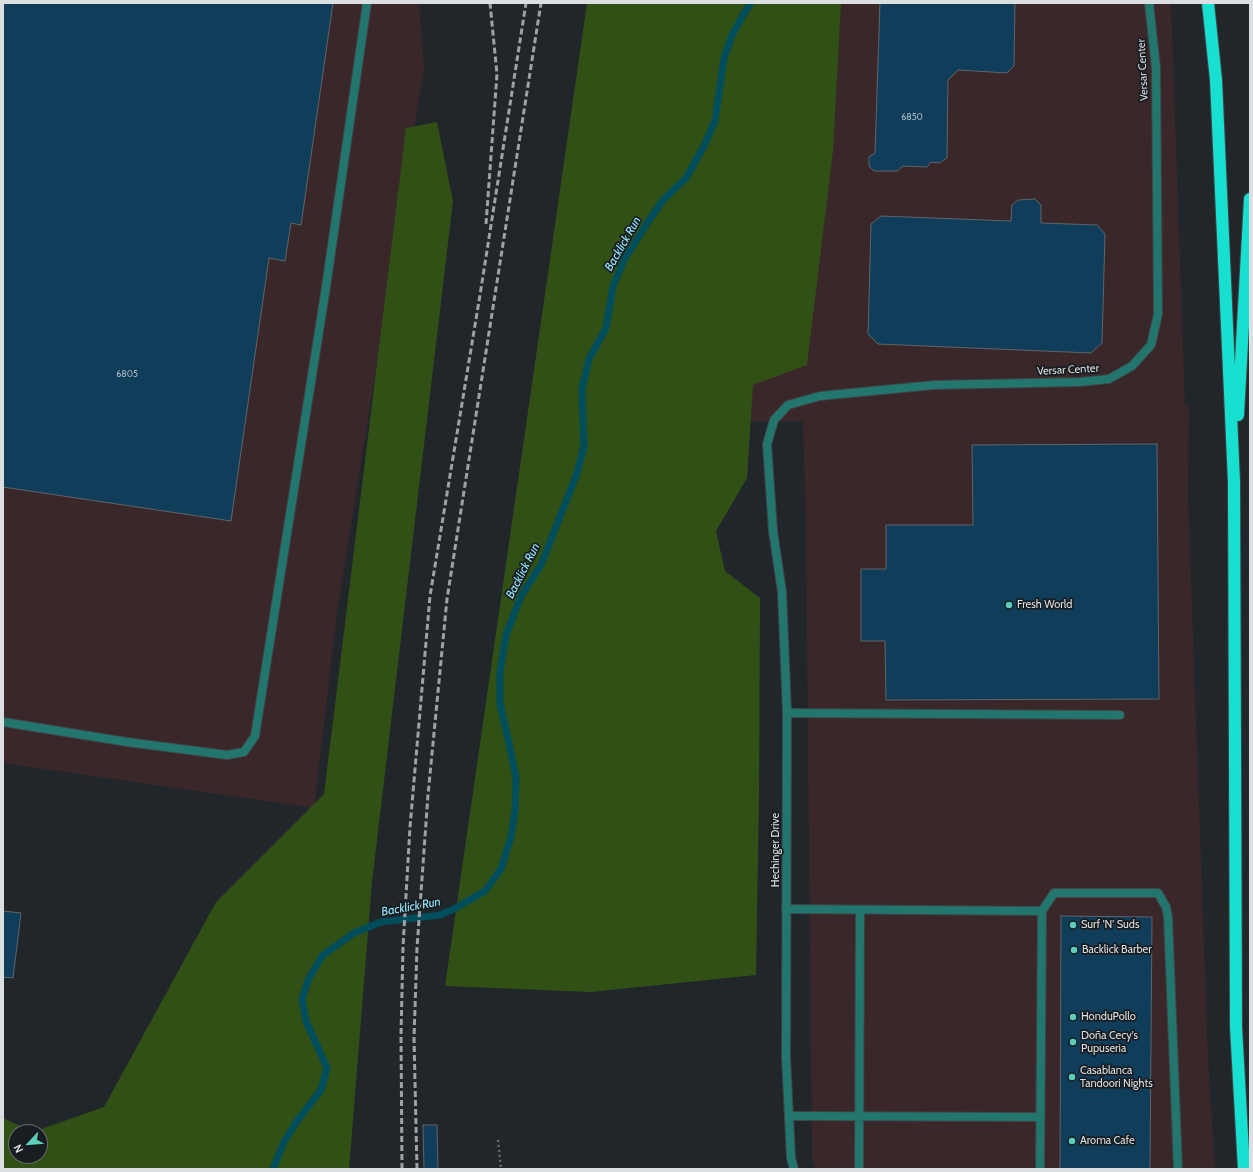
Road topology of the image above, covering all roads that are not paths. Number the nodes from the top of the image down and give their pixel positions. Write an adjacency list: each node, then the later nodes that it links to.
1 (367, 3): 9 (street)
2 (1149, 3): 6 (street, Versar Center)
3 (1208, 3): 5 (highway)
4 (1250, 199): 5 (highway)
5 (1234, 482): 20 (highway)
6 (773, 531): 7 (street, Hechinger Drive)
7 (787, 713): 8 (street); 10 (street, Hechinger Drive)
8 (1120, 715)
9 (3, 722)
10 (786, 909): 11 (street); 13 (street, Hechinger Drive)
11 (860, 910): 12 (street); 14 (street)
12 (1042, 911): 15 (street); 19 (street)
13 (789, 1116): 14 (street); 16 (street, Hechinger Drive)
14 (859, 1116): 15 (street); 17 (street)
15 (1040, 1117): 18 (street)
16 (794, 1169)
17 (859, 1169)
18 (1040, 1169)
19 (1178, 1169)
20 (1244, 1169)

